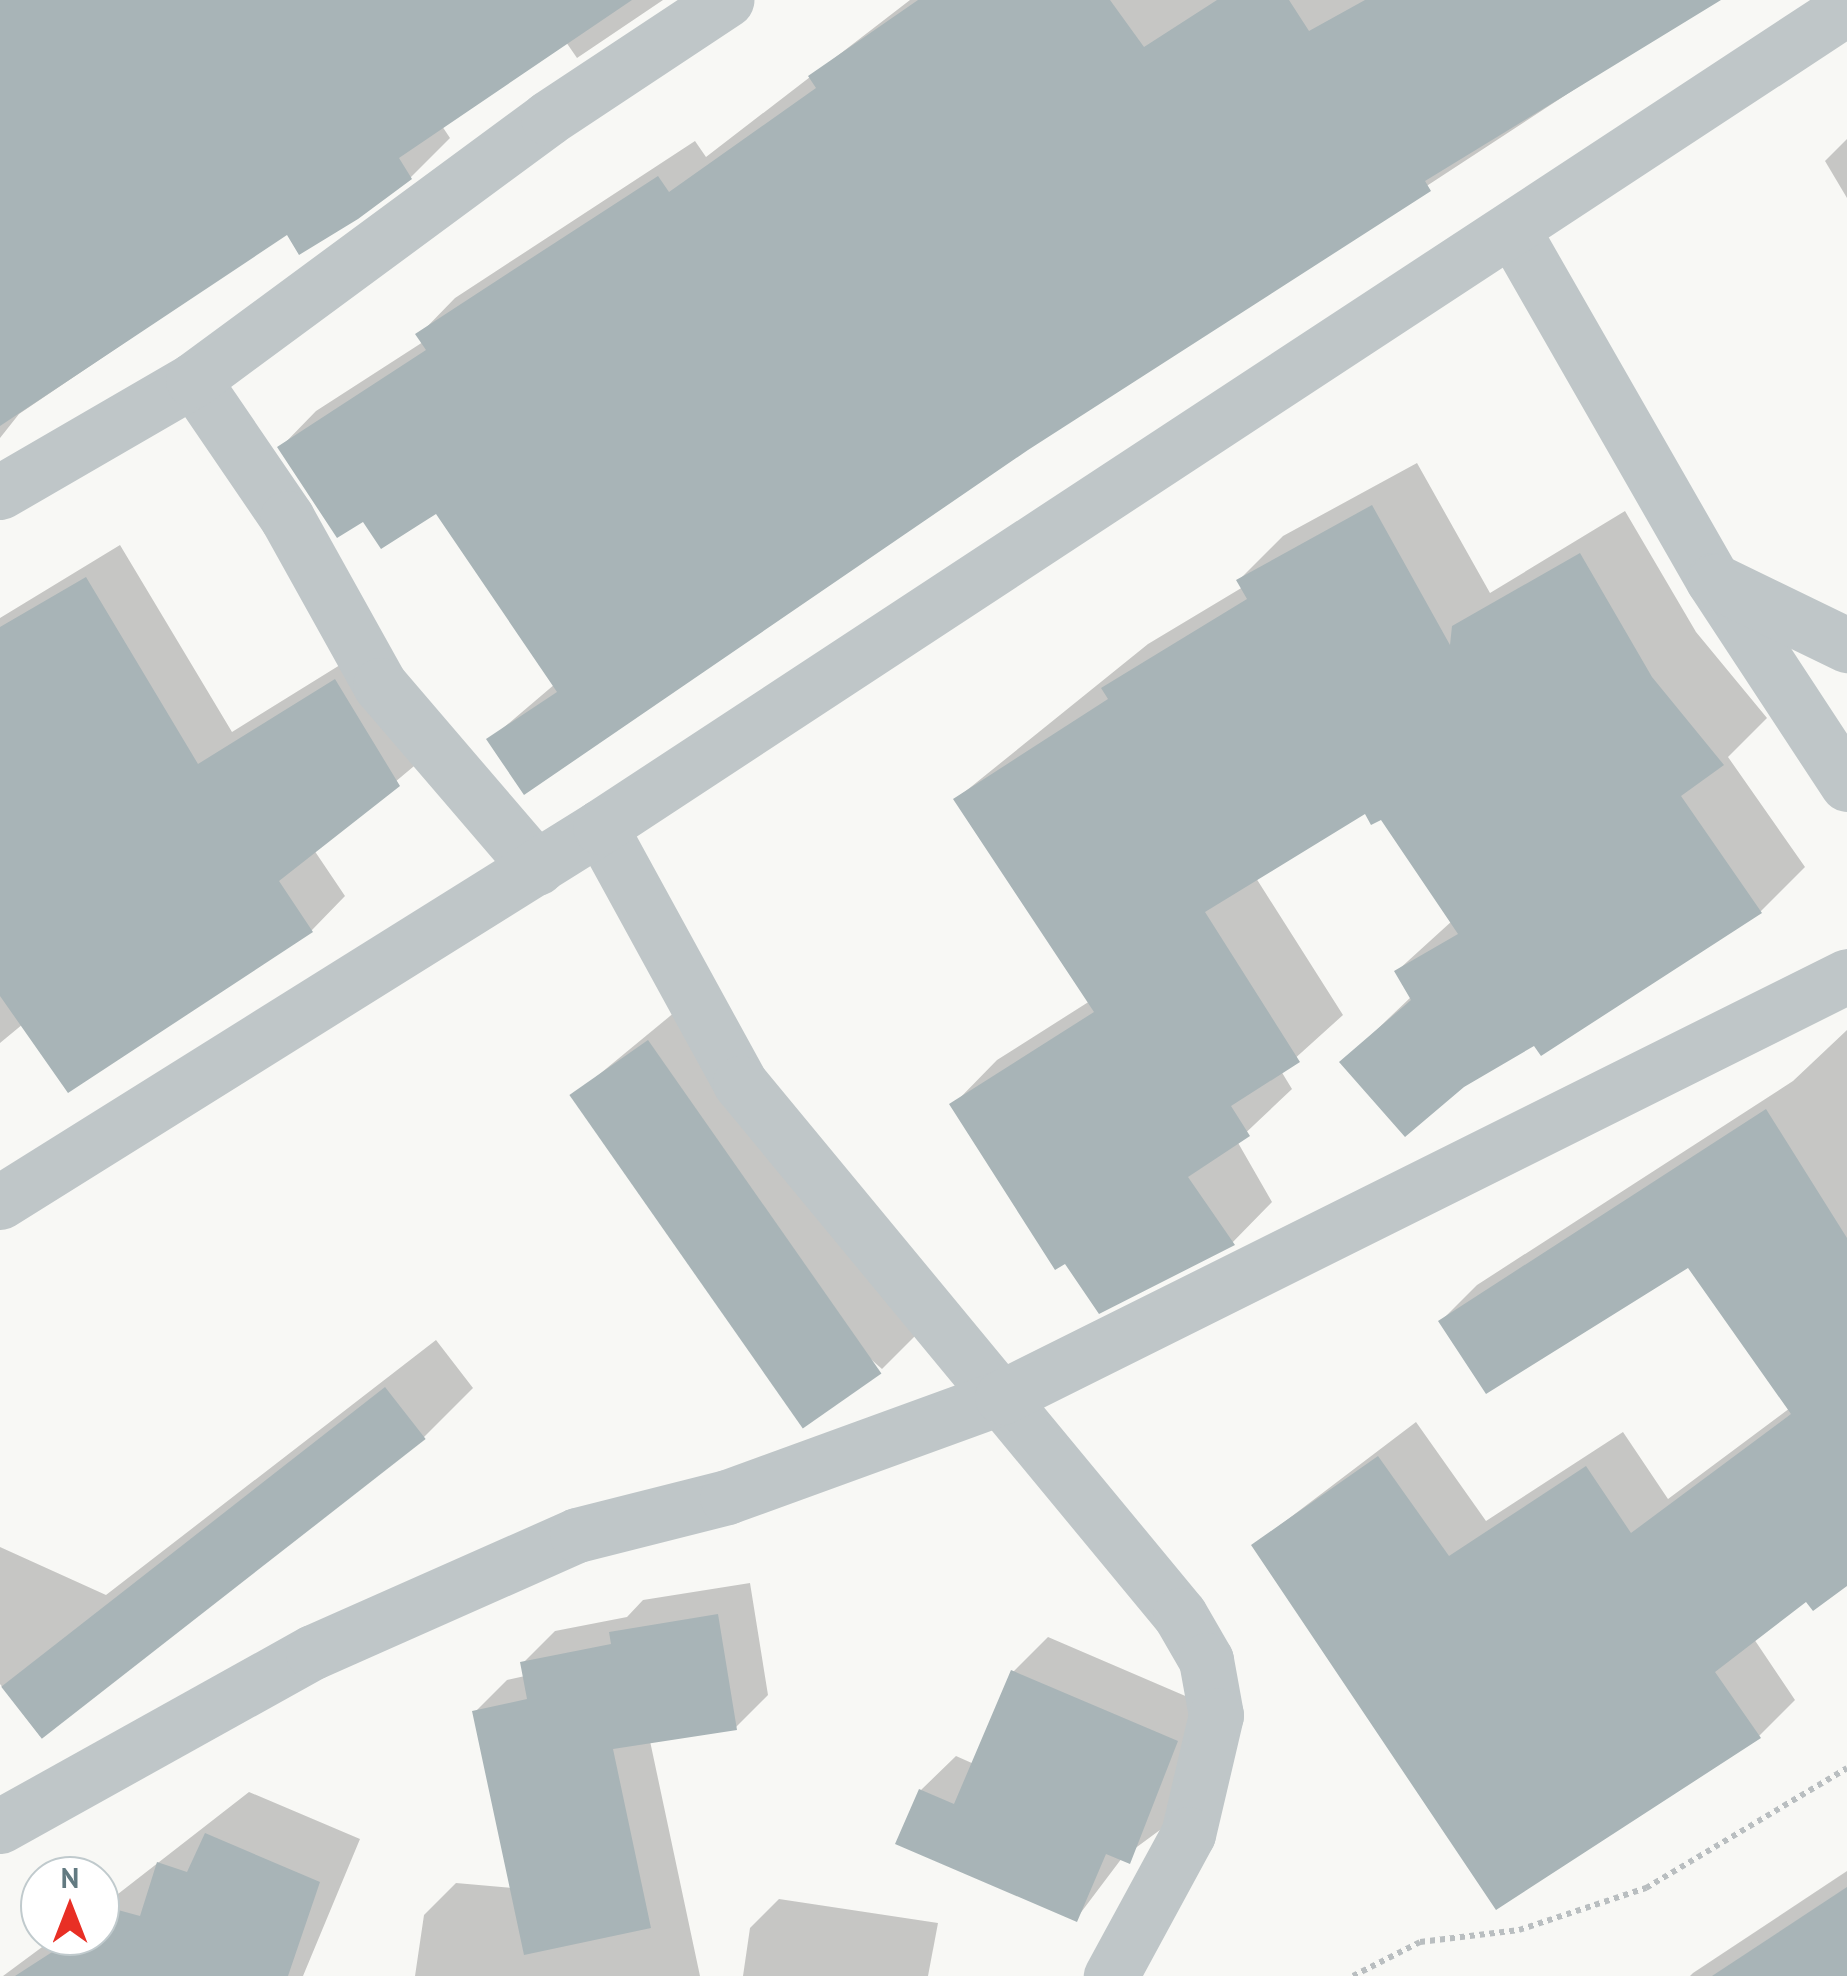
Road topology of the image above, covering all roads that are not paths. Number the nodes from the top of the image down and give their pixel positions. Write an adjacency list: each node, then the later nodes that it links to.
1 (726, 0): 4 (street)
2 (1847, 8): 3 (street)
3 (1512, 228): 6 (street); 9 (street)
4 (193, 380): 5 (street); 10 (street)
5 (0, 492)
6 (1713, 580): 7 (street); 8 (street)
7 (1847, 646)
8 (1847, 784)
9 (600, 828): 10 (street); 13 (street)
10 (536, 868): 12 (street)
11 (1847, 976): 13 (street)
12 (0, 1202)
13 (1002, 1398): 14 (street); 15 (street)
14 (0, 1826)
15 (1111, 1976)

